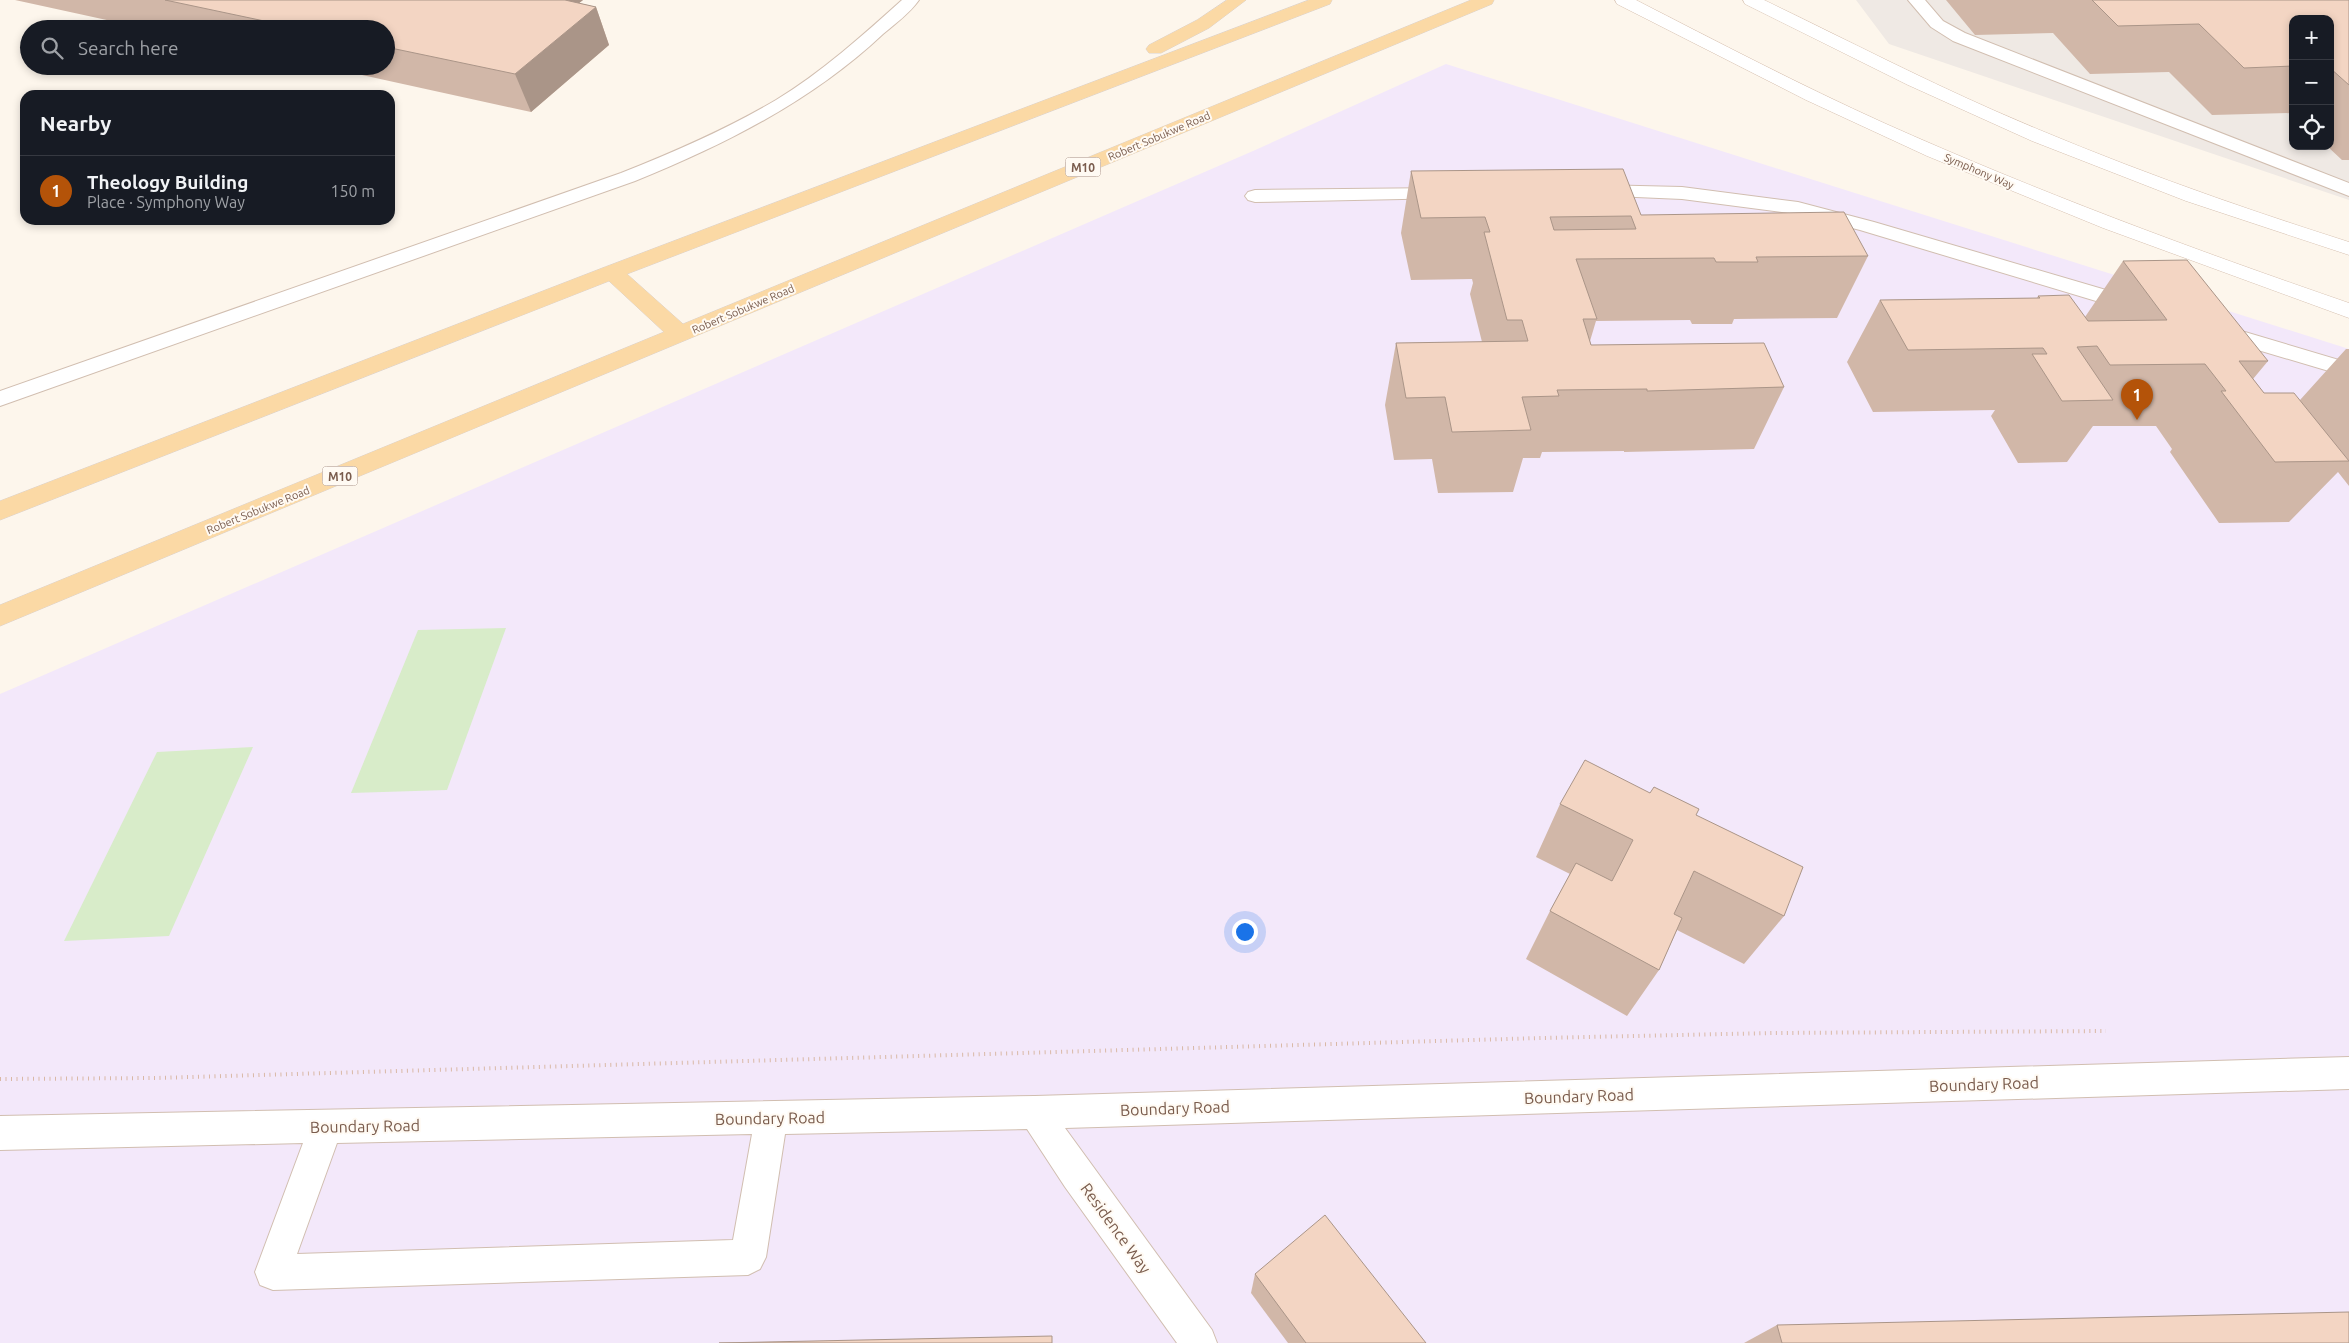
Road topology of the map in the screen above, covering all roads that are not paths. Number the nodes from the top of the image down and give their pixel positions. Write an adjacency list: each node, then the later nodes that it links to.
1 (911, 0): 20 (lane)
2 (1238, 0): 8 (main road)
3 (1324, 0): 8 (main road)
4 (1486, 0): 18 (main road, Robert Sobukwe Road / M10)
5 (1623, 0): 16 (main road, Symphony Way)
6 (1752, 0): 13 (main road)
7 (1916, 0): 10 (lane)
8 (1036, 111): 14 (main road)
9 (1583, 190): 15 (lane)
10 (2349, 190)
11 (1458, 193): 12 (lane)
12 (1254, 196)
13 (2349, 249)
14 (612, 272): 18 (main road); 21 (main road)
15 (2150, 310)
16 (2349, 311)
17 (2198, 325): 19 (lane)
18 (681, 335): 22 (main road, Robert Sobukwe Road / M10)
19 (2349, 370)
20 (0, 399)
21 (0, 511)
22 (0, 616)
23 (2349, 1073): 24 (lane, Boundary Road)
24 (1035, 1112): 25 (lane, Boundary Road); 28 (lane, Residence Way)
25 (771, 1118): 26 (lane, Boundary Road); 26 (lane)
26 (326, 1127): 27 (lane, Boundary Road)
27 (0, 1133)
28 (1198, 1343)

